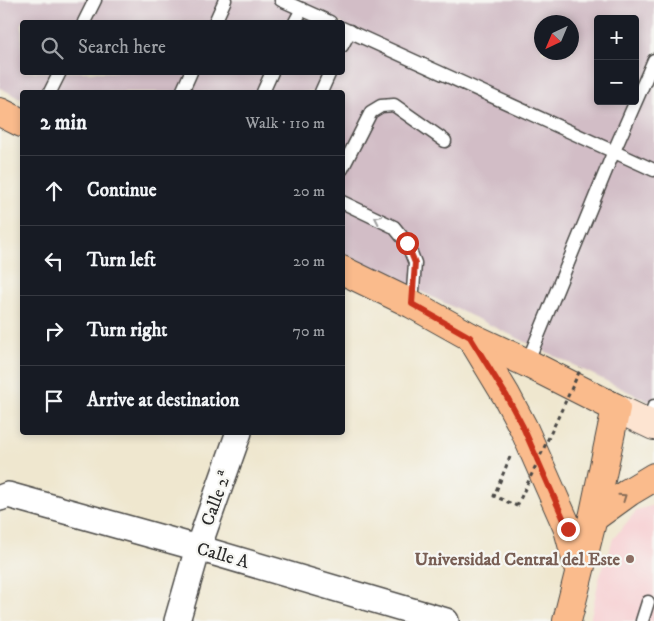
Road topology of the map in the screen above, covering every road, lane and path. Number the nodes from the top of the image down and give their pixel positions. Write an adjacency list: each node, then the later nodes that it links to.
1 (96, 0): 5 (lane)
2 (225, 0): 6 (lane)
3 (281, 0): 4 (lane)
4 (302, 9): 7 (lane); 8 (lane)
5 (85, 20)
6 (216, 20)
7 (297, 20)
8 (326, 20)
9 (346, 30): 22 (lane)
10 (654, 60): 22 (lane)
11 (58, 75): 15 (lane)
12 (190, 75): 16 (lane)
13 (271, 75): 17 (lane)
14 (328, 75): 18 (lane)
15 (51, 90)
16 (183, 90)
17 (264, 90)
18 (321, 90)
19 (0, 112): 20 (main road)
20 (20, 122)
21 (445, 141): 23 (lane)
22 (614, 151): 24 (lane); 29 (lane)
23 (345, 163)
24 (654, 170)
25 (345, 203): 27 (lane, one-way to 25)
26 (345, 271): 27 (main road)
27 (412, 304): 28 (main road)
28 (470, 337): 29 (main road); 33 (main road)
29 (527, 363): 31 (main road)
30 (581, 368): 33 (path, bridge)
31 (616, 408): 32 (main road); 37 (main road)
32 (652, 418)
33 (523, 427): 39 (main road)
34 (238, 435): 38 (street, Calle 2ª)
35 (654, 477): 37 (main road, one-way to 35)
36 (0, 498): 38 (street, Calle A)
37 (593, 518): 39 (main road)
38 (198, 548): 41 (street, Calle 2ª); 42 (street, Calle A)
39 (580, 572): 43 (main road)
40 (648, 602): 44 (lane)
41 (177, 621)
42 (446, 621)
43 (567, 621)
44 (642, 621)

